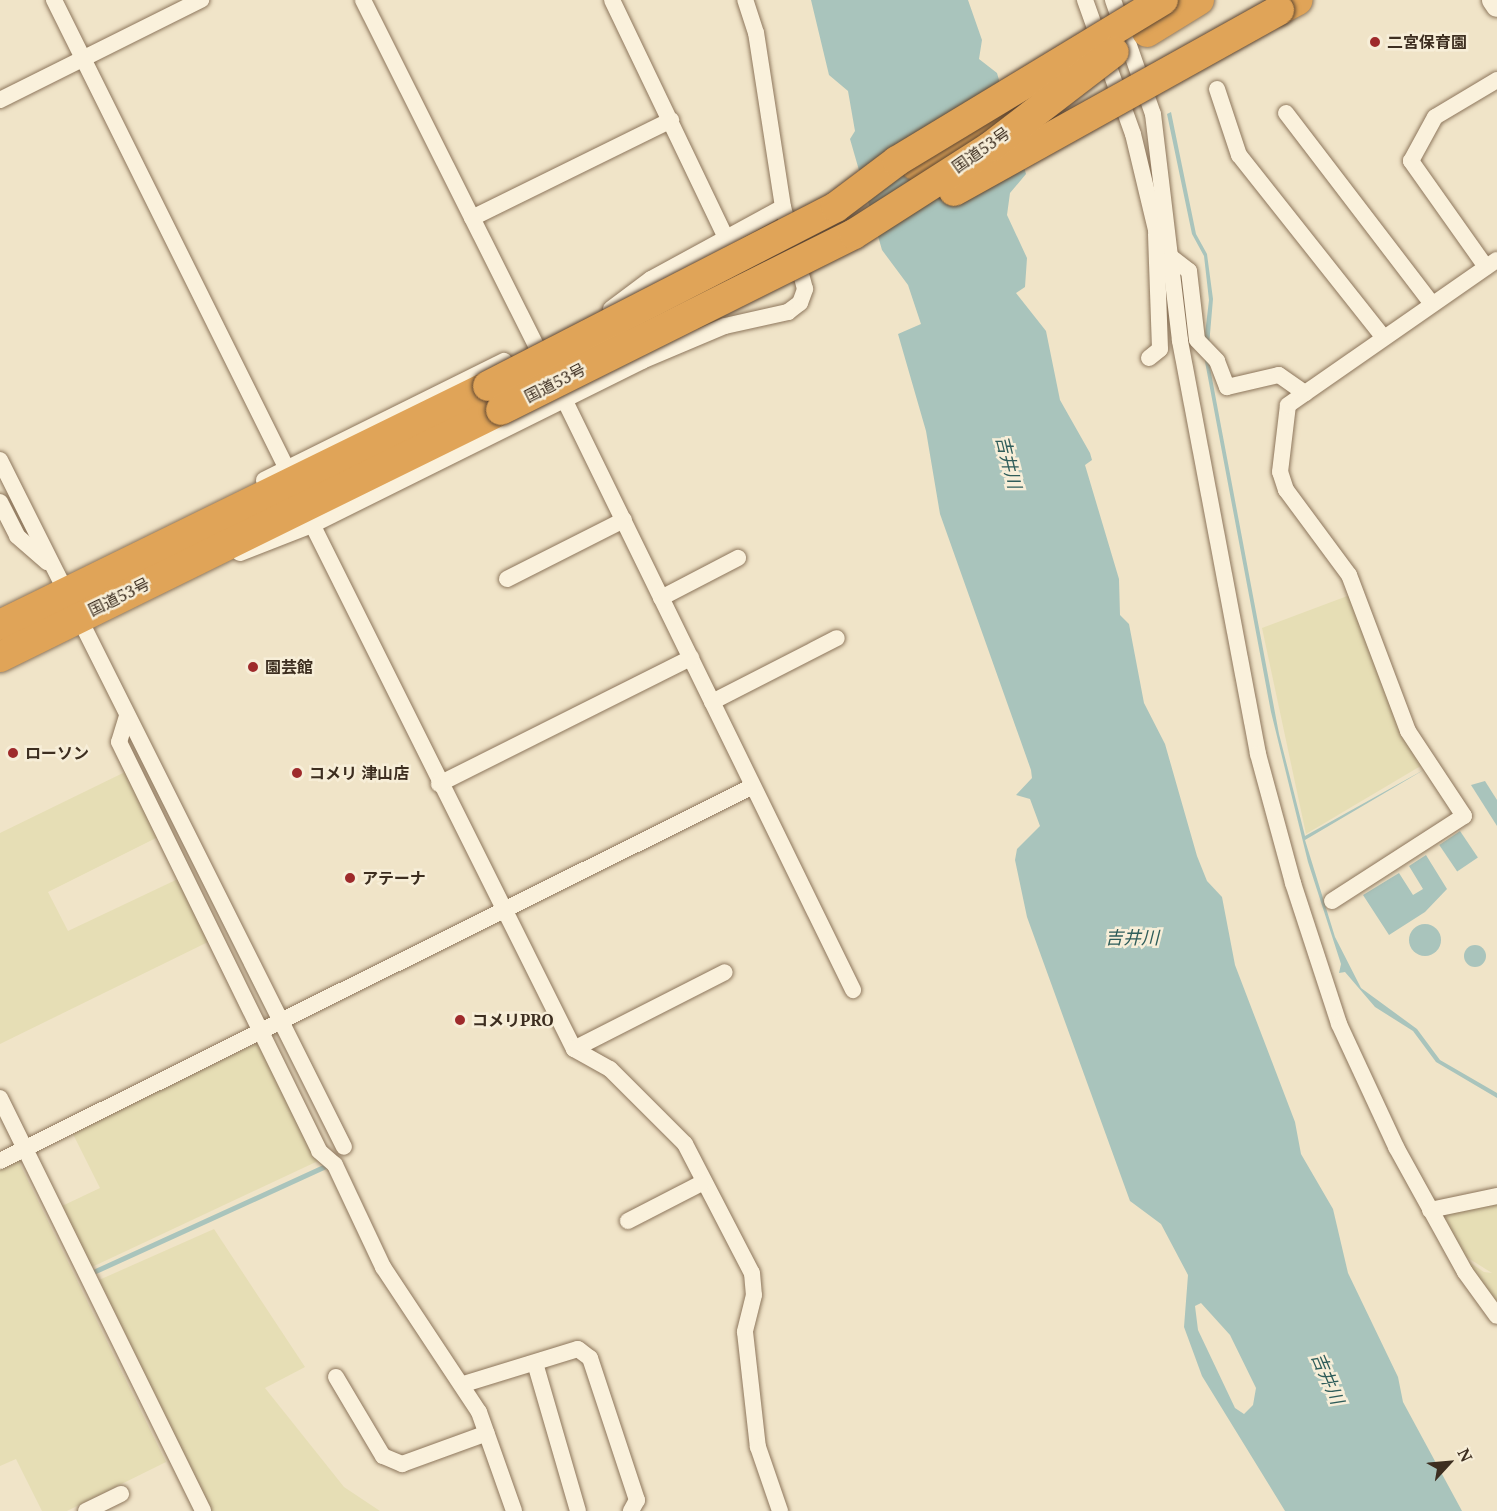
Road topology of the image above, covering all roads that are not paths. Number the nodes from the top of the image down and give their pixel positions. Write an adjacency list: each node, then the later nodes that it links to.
1 (54, 0): 13 (street)
2 (201, 0): 13 (street)
3 (612, 0): 19 (street)
4 (746, 0): 20 (street)
5 (1085, 0): 23 (street)
6 (1113, 0): 26 (street)
7 (1163, 0): 21 (highway, bridge)
8 (1199, 0): 14 (highway, 国道53号, bridge)
9 (1493, 0): 12 (street)
10 (370, 2): 22 (street)
11 (1289, 5): 24 (highway, bridge)
12 (1497, 6)
13 (82, 58): 17 (street); 38 (street)
14 (1087, 69): 21 (highway, 国道53号, bridge); 24 (highway, 国道53号, bridge)
15 (1497, 80): 27 (street)
16 (1217, 89): 30 (street)
17 (0, 100)
18 (1286, 113): 28 (street)
19 (671, 120): 22 (street); 25 (street)
20 (783, 207): 25 (street); 33 (street)
21 (836, 207): 35 (highway, 国道53号, bridge)
22 (472, 218): 31 (street)
23 (1156, 230): 26 (street); 32 (street)
24 (854, 234): 35 (highway, 国道53号, bridge)
25 (726, 238): 29 (street)
26 (1171, 257): 34 (street); 67 (street)
27 (1492, 264): 28 (street)
28 (1432, 304): 30 (street)
29 (615, 307): 31 (street); 33 (street)
30 (1384, 338): 34 (street)
31 (536, 346): 38 (street)
32 (1149, 358)
33 (642, 361): 36 (street)
34 (1305, 393): 54 (street)
35 (494, 398): 38 (highway, 国道53号); 38 (highway, 国道53号)
36 (564, 399): 38 (street); 40 (street)
37 (0, 460): 42 (street)
38 (299, 495): 45 (highway, 国道53号); 45 (highway, 国道53号); 52 (street)
39 (0, 502): 42 (street)
40 (624, 520): 43 (street); 44 (street)
41 (738, 558): 44 (street)
42 (52, 567): 45 (street)
43 (507, 579)
44 (661, 598): 49 (street)
45 (72, 605): 46 (highway, 国道53号); 48 (highway, 国道53号); 51 (street)
46 (0, 625)
47 (837, 638): 50 (street)
48 (0, 657)
49 (691, 658): 50 (street); 52 (street)
50 (712, 702): 53 (street)
51 (127, 716): 58 (street); 59 (street)
52 (439, 784): 55 (street)
53 (753, 786): 55 (street); 57 (street)
54 (1332, 901)
55 (504, 914): 58 (street); 60 (street)
56 (725, 972): 60 (street)
57 (854, 990)
58 (283, 1025): 59 (street); 62 (street)
59 (262, 1035): 63 (street); 72 (street)
60 (574, 1049): 65 (street)
61 (0, 1098): 63 (street)
62 (344, 1148)
63 (25, 1149): 64 (street); 76 (street)
64 (0, 1161)
65 (704, 1182): 68 (street); 80 (street)
66 (1497, 1196): 67 (street)
67 (1430, 1210): 69 (street)
68 (628, 1221)
69 (1497, 1316)
70 (535, 1363): 72 (street); 78 (street); 79 (street)
71 (336, 1377): 73 (street)
72 (464, 1384): 73 (street)
73 (487, 1433): 77 (street)
74 (121, 1494): 75 (street)
75 (86, 1511)
76 (203, 1511)
77 (514, 1511)
78 (578, 1511)
79 (631, 1511)
80 (780, 1511)

